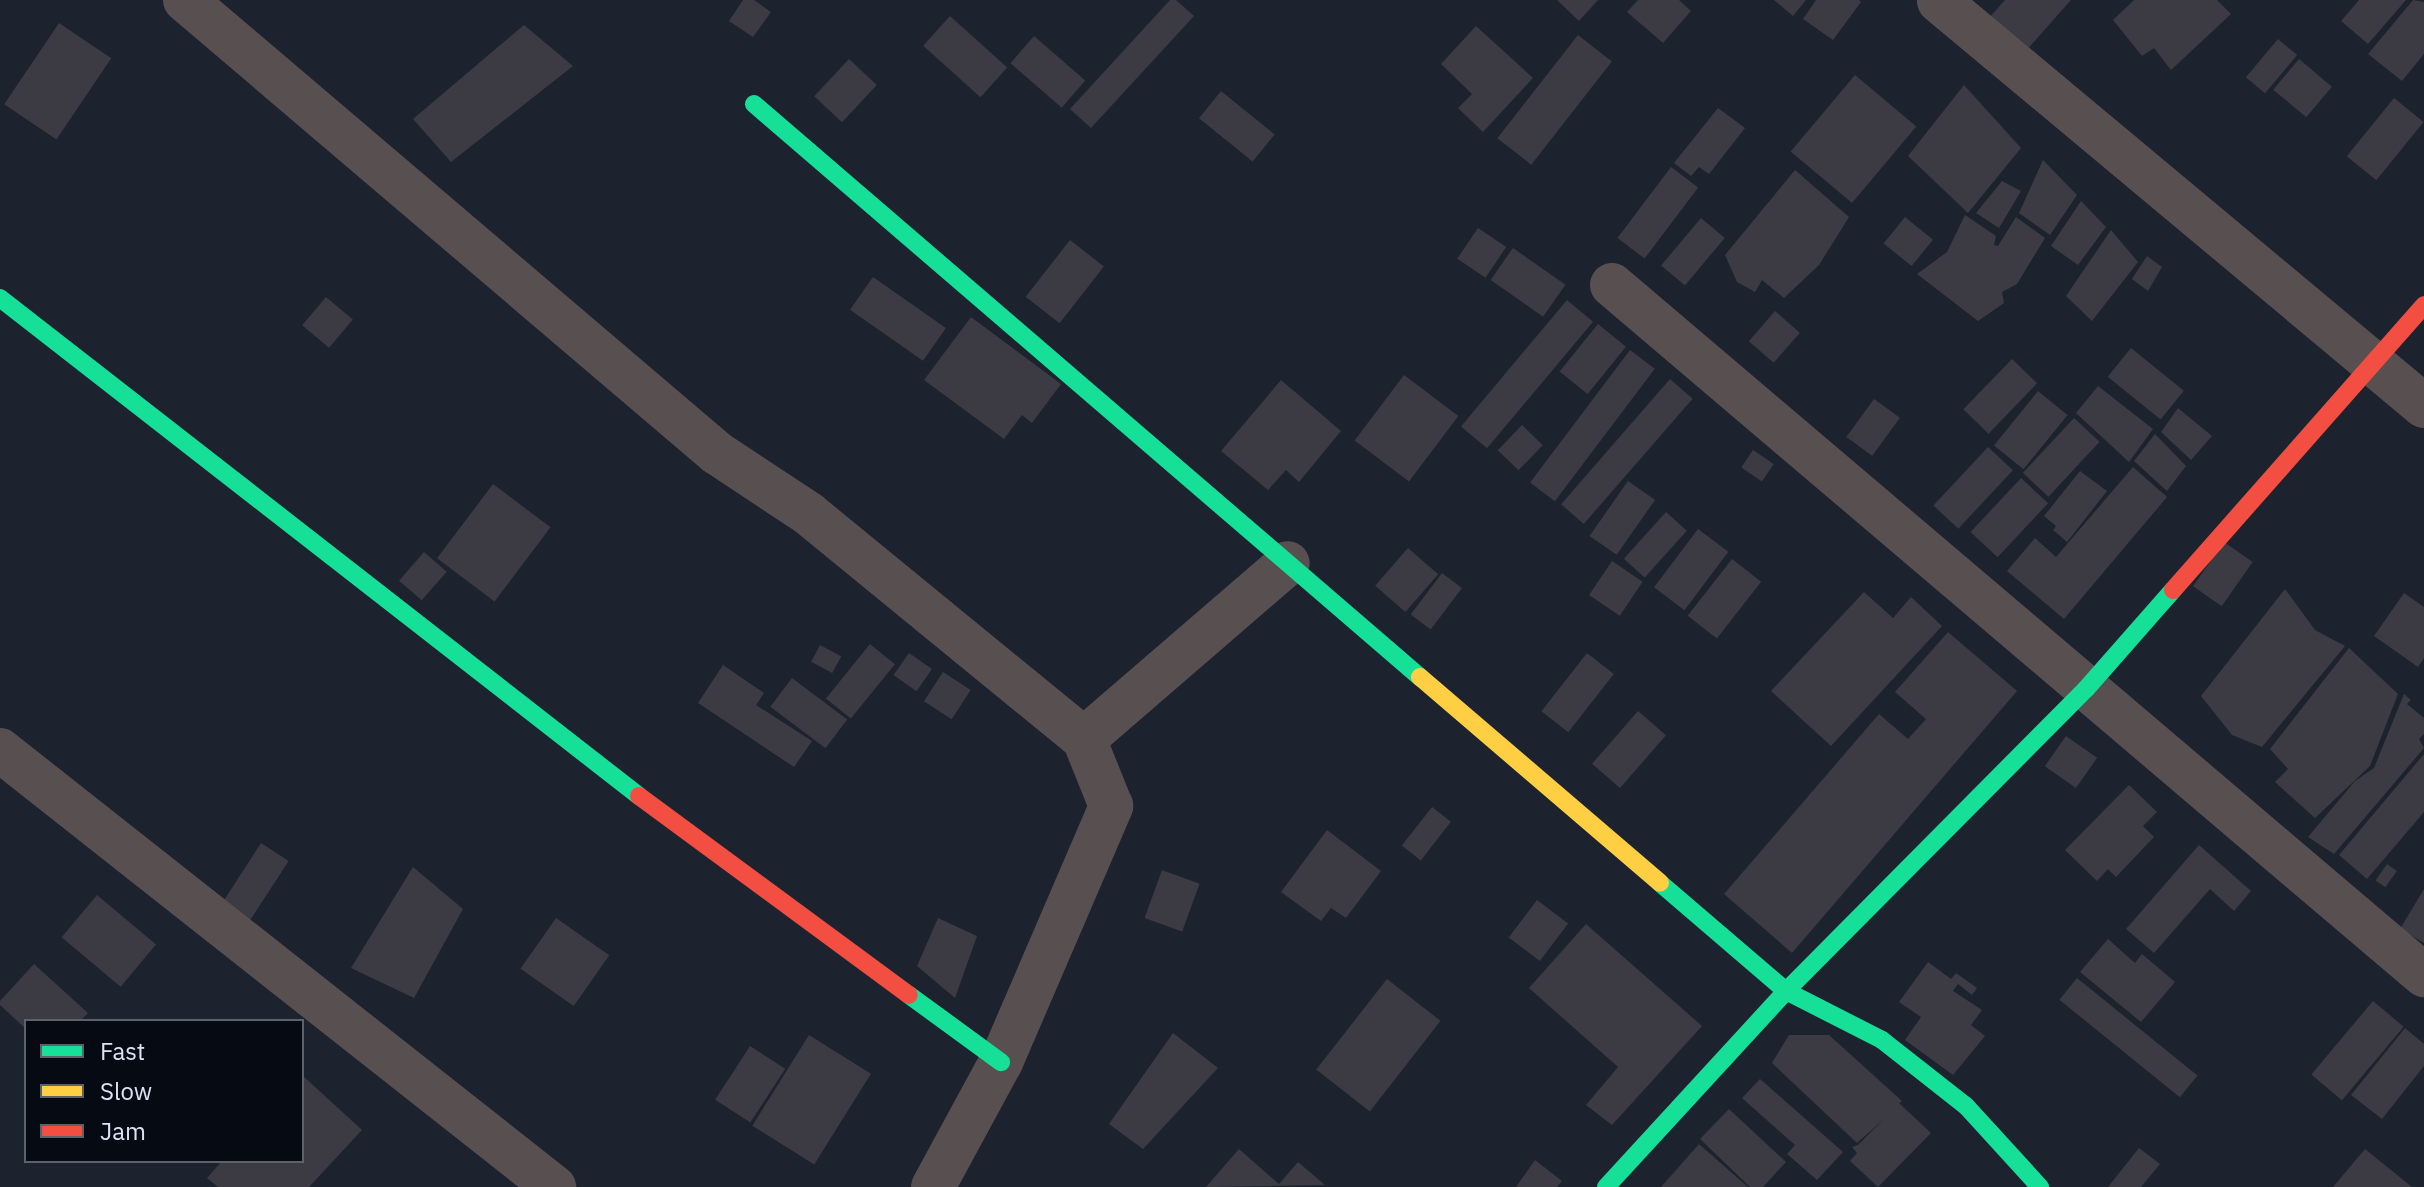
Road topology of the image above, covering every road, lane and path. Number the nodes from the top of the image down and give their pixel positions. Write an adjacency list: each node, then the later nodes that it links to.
1 (185, 0): 11 (street)
2 (1939, 1): 7 (street)
3 (754, 104): 9 (street)
4 (1612, 285): 10 (street)
5 (0, 298): 15 (street)
6 (2424, 305): 7 (street)
7 (2376, 364): 8 (street); 10 (street)
8 (2424, 406)
9 (1288, 563): 11 (street); 14 (street)
10 (2086, 689): 13 (street); 14 (street)
11 (1084, 739): 15 (street)
12 (0, 750): 16 (street)
13 (2424, 975)
14 (1786, 991): 18 (street); 19 (street)
15 (1001, 1062): 17 (street)
16 (554, 1187)
17 (933, 1187)
18 (1606, 1187)
19 (2040, 1187)

